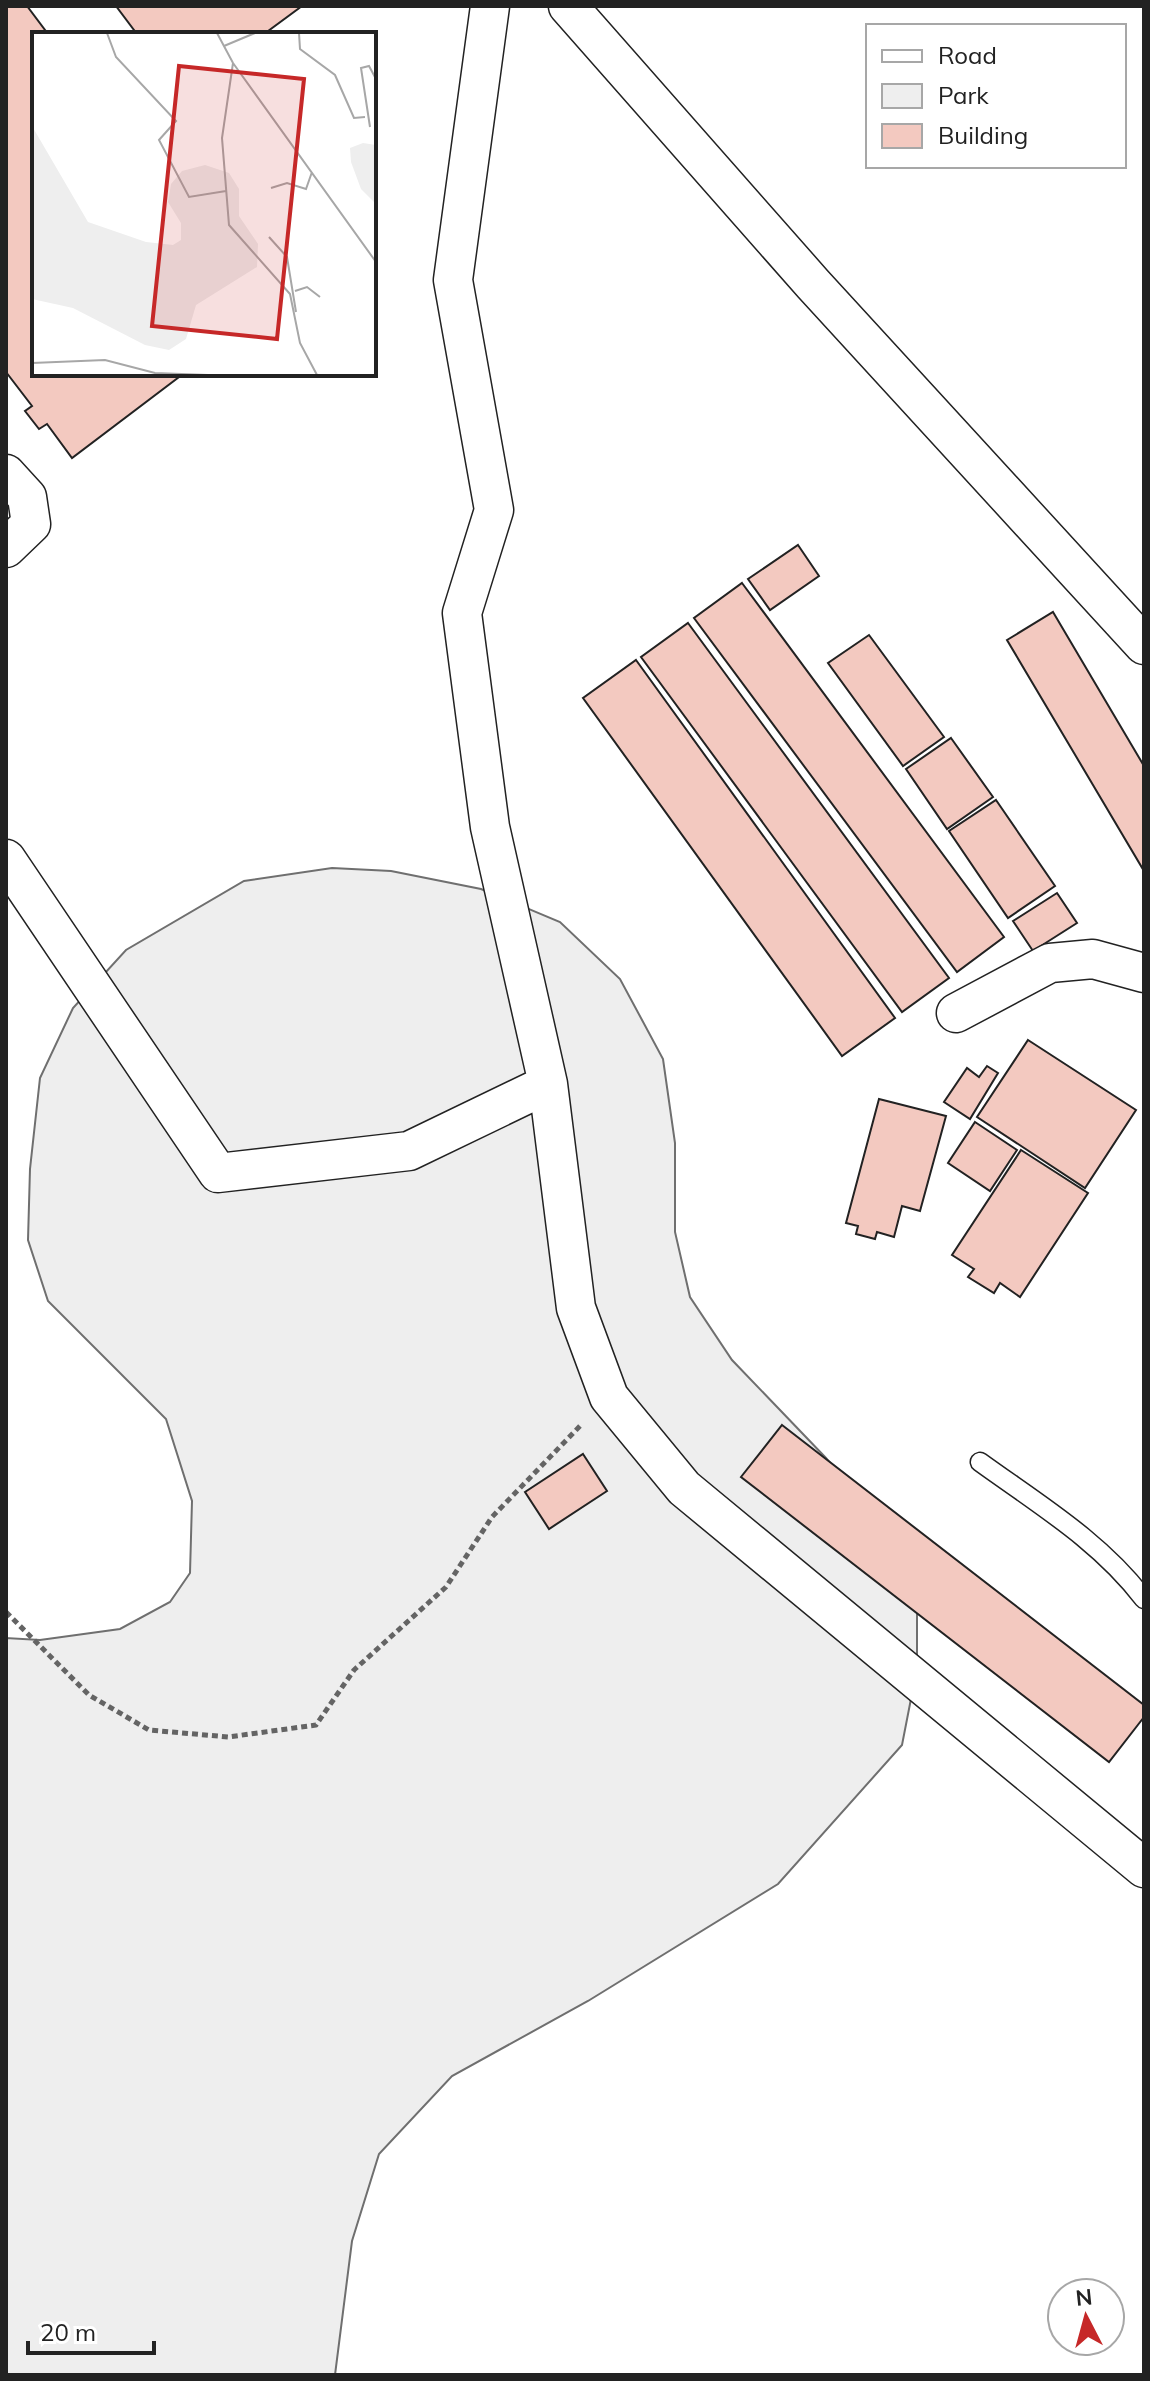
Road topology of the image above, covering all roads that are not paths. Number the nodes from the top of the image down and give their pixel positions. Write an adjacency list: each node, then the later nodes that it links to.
1 (490, 6): 9 (street)
2 (568, 6): 5 (street)
3 (6, 474): 4 (street)
4 (6, 548)
5 (1144, 645)
6 (6, 859): 9 (street)
7 (1144, 973): 8 (street)
8 (956, 1013)
9 (548, 1084): 12 (street)
10 (980, 1462): 11 (lane)
11 (1144, 1599)
12 (1144, 1868)

